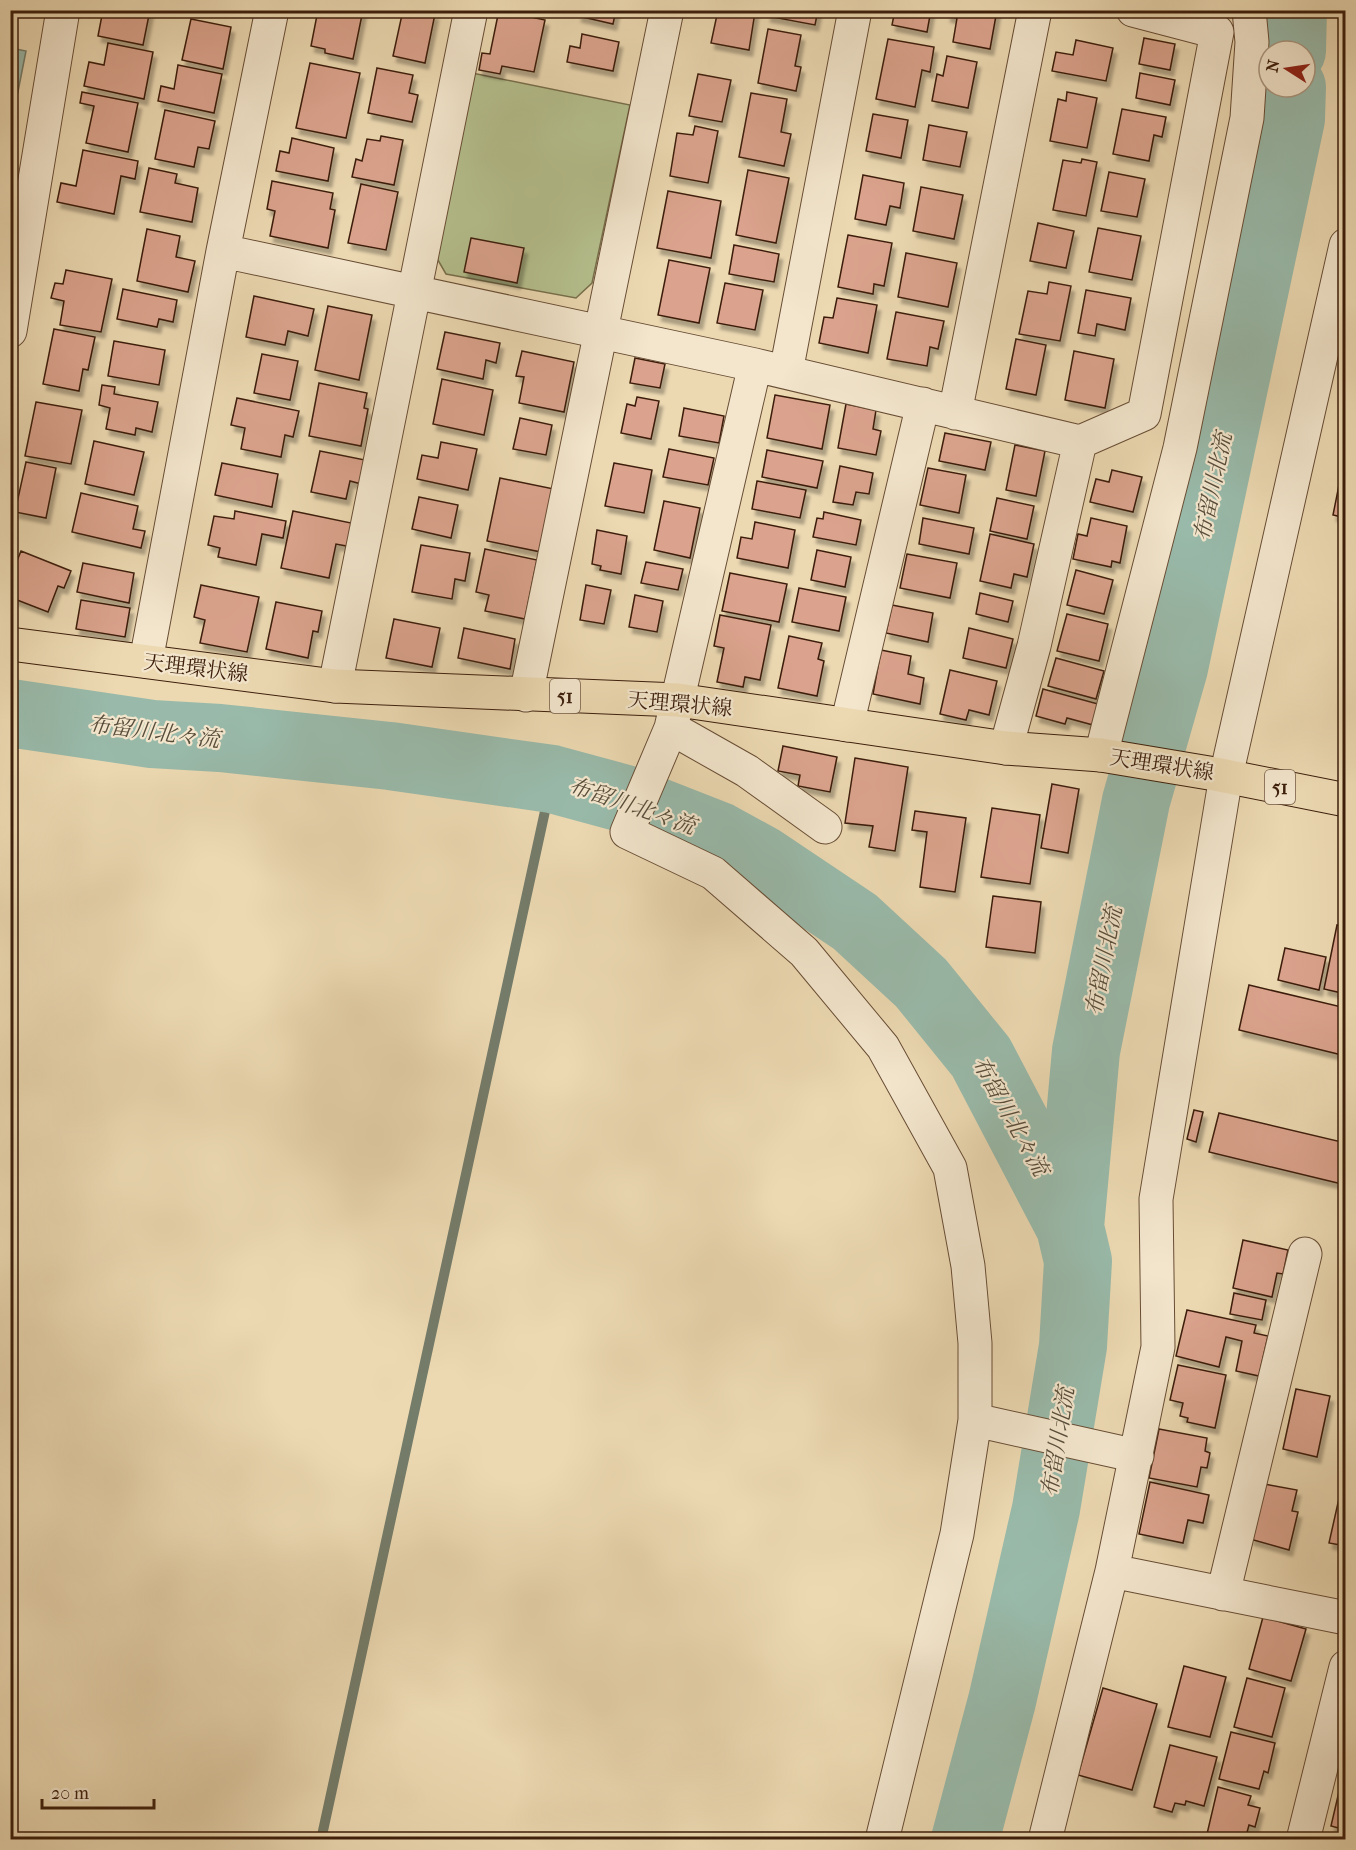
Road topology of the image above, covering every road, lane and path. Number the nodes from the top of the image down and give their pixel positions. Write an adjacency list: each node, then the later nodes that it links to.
1 (63, 10): 12 (street)
2 (272, 10): 10 (street)
3 (471, 10): 11 (street)
4 (668, 10): 13 (street)
5 (855, 10): 14 (street)
6 (1035, 10): 16 (street)
7 (1133, 10): 17 (street)
8 (1249, 10): 25 (street)
9 (1346, 245): 26 (street)
10 (222, 251): 11 (street); 19 (street)
11 (413, 292): 13 (street); 20 (street)
12 (10, 331)
13 (602, 332): 14 (street); 21 (street)
14 (770, 369): 15 (street); 22 (street)
15 (923, 404): 16 (street); 23 (street)
16 (955, 413): 17 (street)
17 (1080, 442): 24 (street)
18 (10, 644): 19 (main road, 天理環状線 / 51)
19 (146, 661): 20 (main road, 天理環状線 / 51)
20 (335, 686): 21 (main road, 天理環状線 / 51)
21 (526, 695): 22 (main road, 天理環状線 / 51)
22 (672, 724): 23 (main road, 天理環状線 / 51); 28 (street); 30 (street)
23 (847, 724): 24 (main road, 天理環状線 / 51)
24 (1006, 748): 25 (main road, 天理環状線 / 51)
25 (1110, 757): 26 (main road, 天理環状線 / 51)
26 (1221, 775): 27 (main road, 天理環状線 / 51); 31 (street)
27 (1346, 800)
28 (825, 827)
29 (1305, 1254): 33 (street)
30 (981, 1420): 31 (street); 36 (street)
31 (1133, 1455): 32 (street)
32 (1112, 1571): 33 (street); 37 (street)
33 (1223, 1594): 34 (street)
34 (1346, 1618)
35 (1346, 1667): 38 (street)
36 (882, 1839)
37 (1045, 1839)
38 (1303, 1839)

